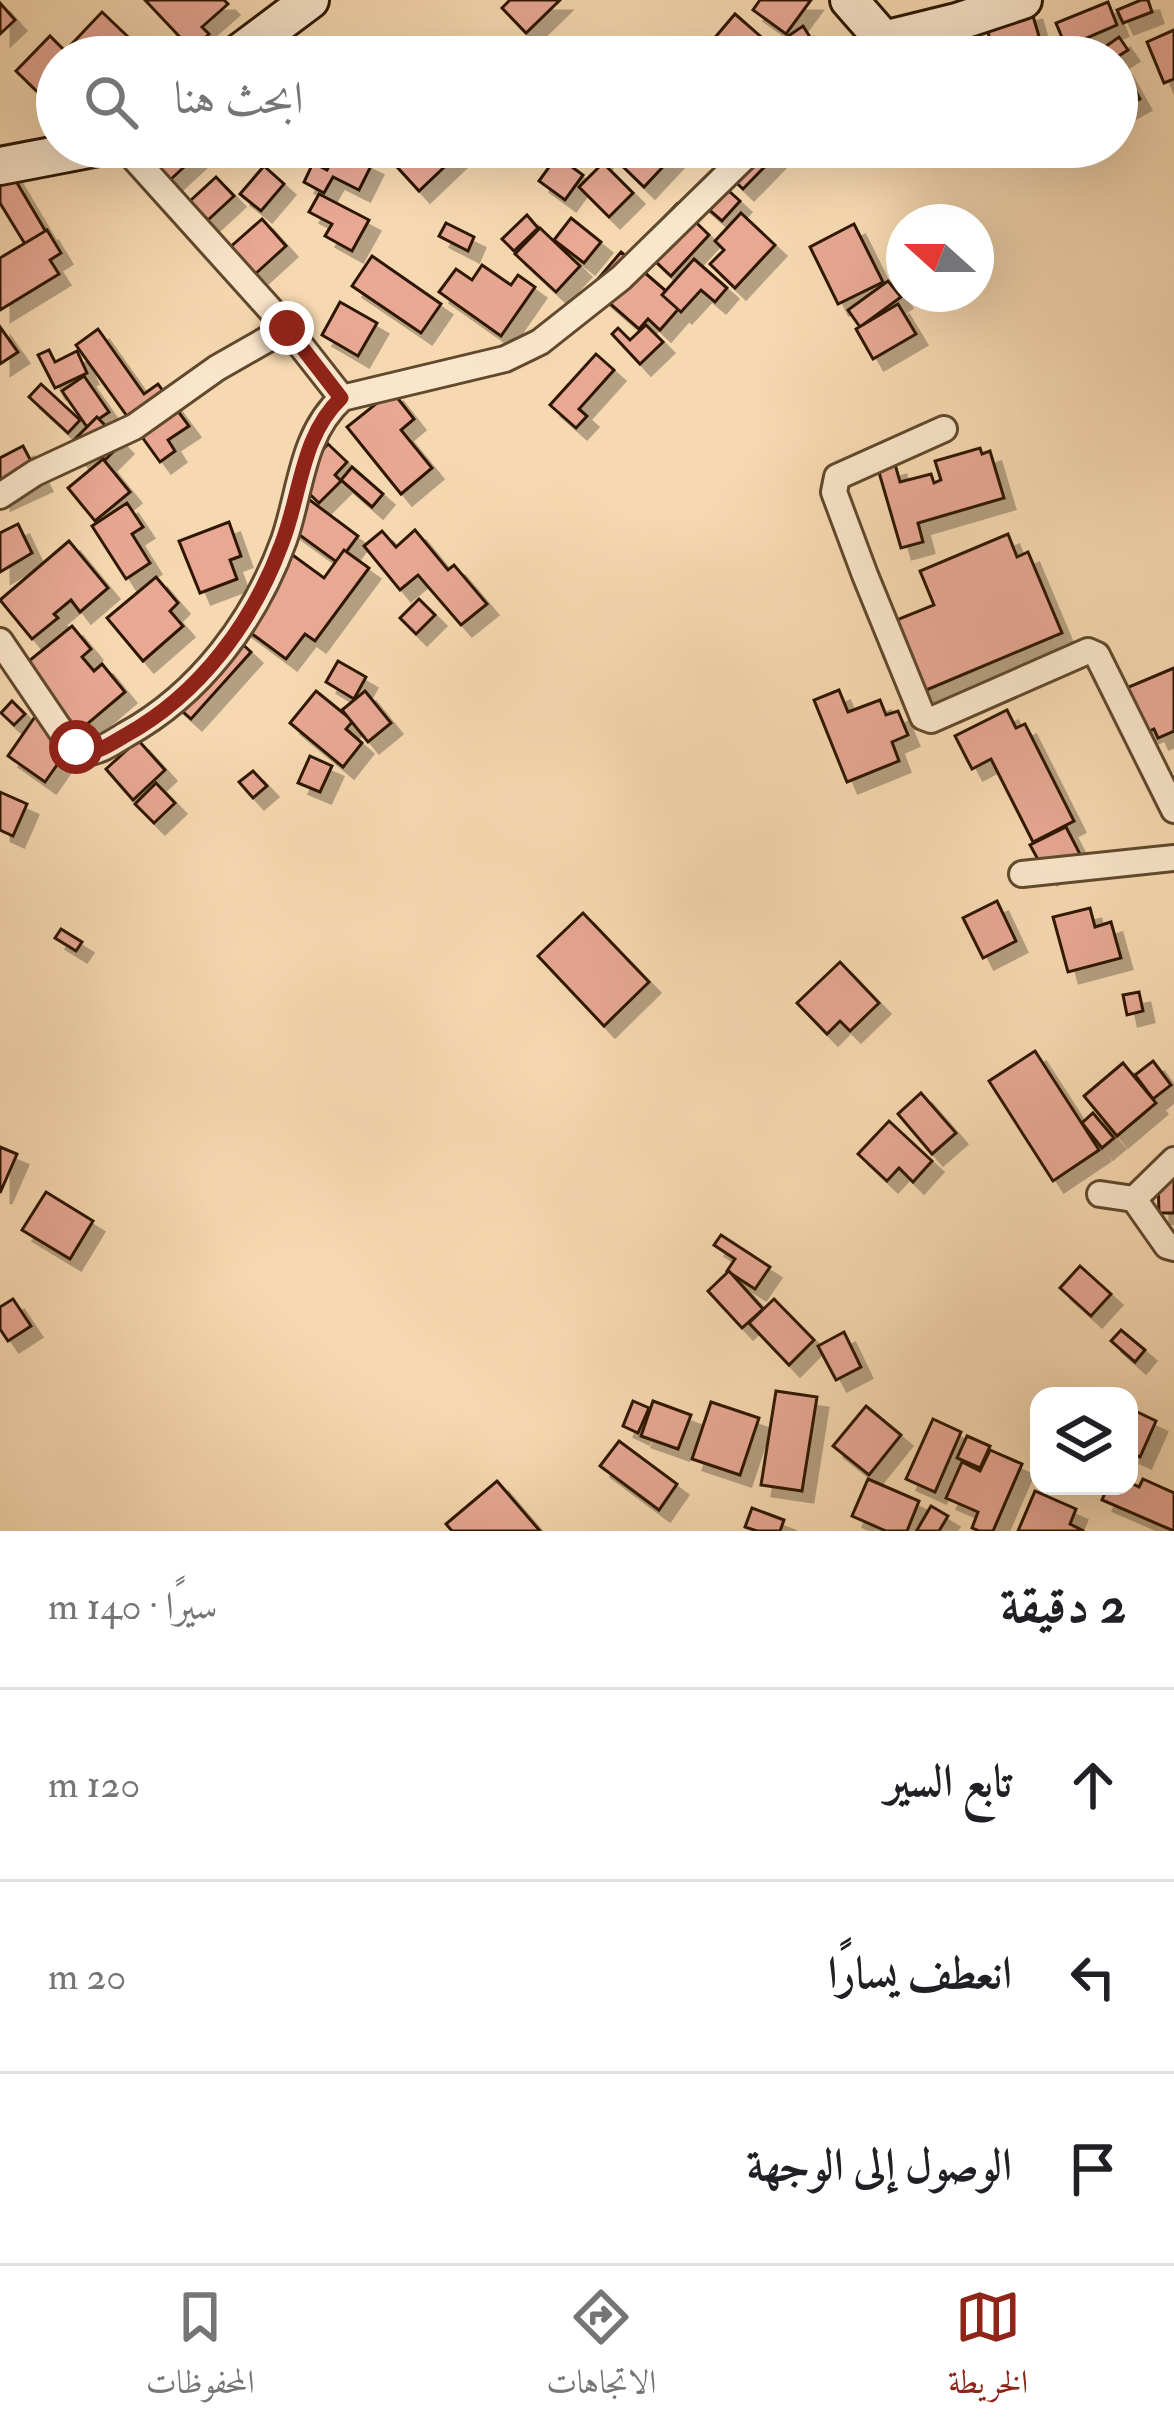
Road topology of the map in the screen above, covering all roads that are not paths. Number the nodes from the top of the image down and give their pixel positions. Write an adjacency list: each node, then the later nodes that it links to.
1 (310, 0): 4 (street)
2 (849, 0): 5 (street)
3 (1023, 0): 6 (street)
4 (262, 36)
5 (880, 36)
6 (900, 36)
7 (36, 159): 8 (street)
8 (0, 166)
9 (143, 168): 11 (street)
10 (734, 168): 12 (street)
11 (287, 328): 12 (street); 14 (street)
12 (341, 398): 15 (street)
13 (944, 429): 16 (street)
14 (0, 496)
15 (0, 641)
16 (1174, 810)
17 (1174, 858): 18 (street)
18 (1022, 874)
19 (1174, 1160): 21 (street)
20 (1100, 1194): 21 (street)
21 (1134, 1199): 22 (street)
22 (1174, 1248)

